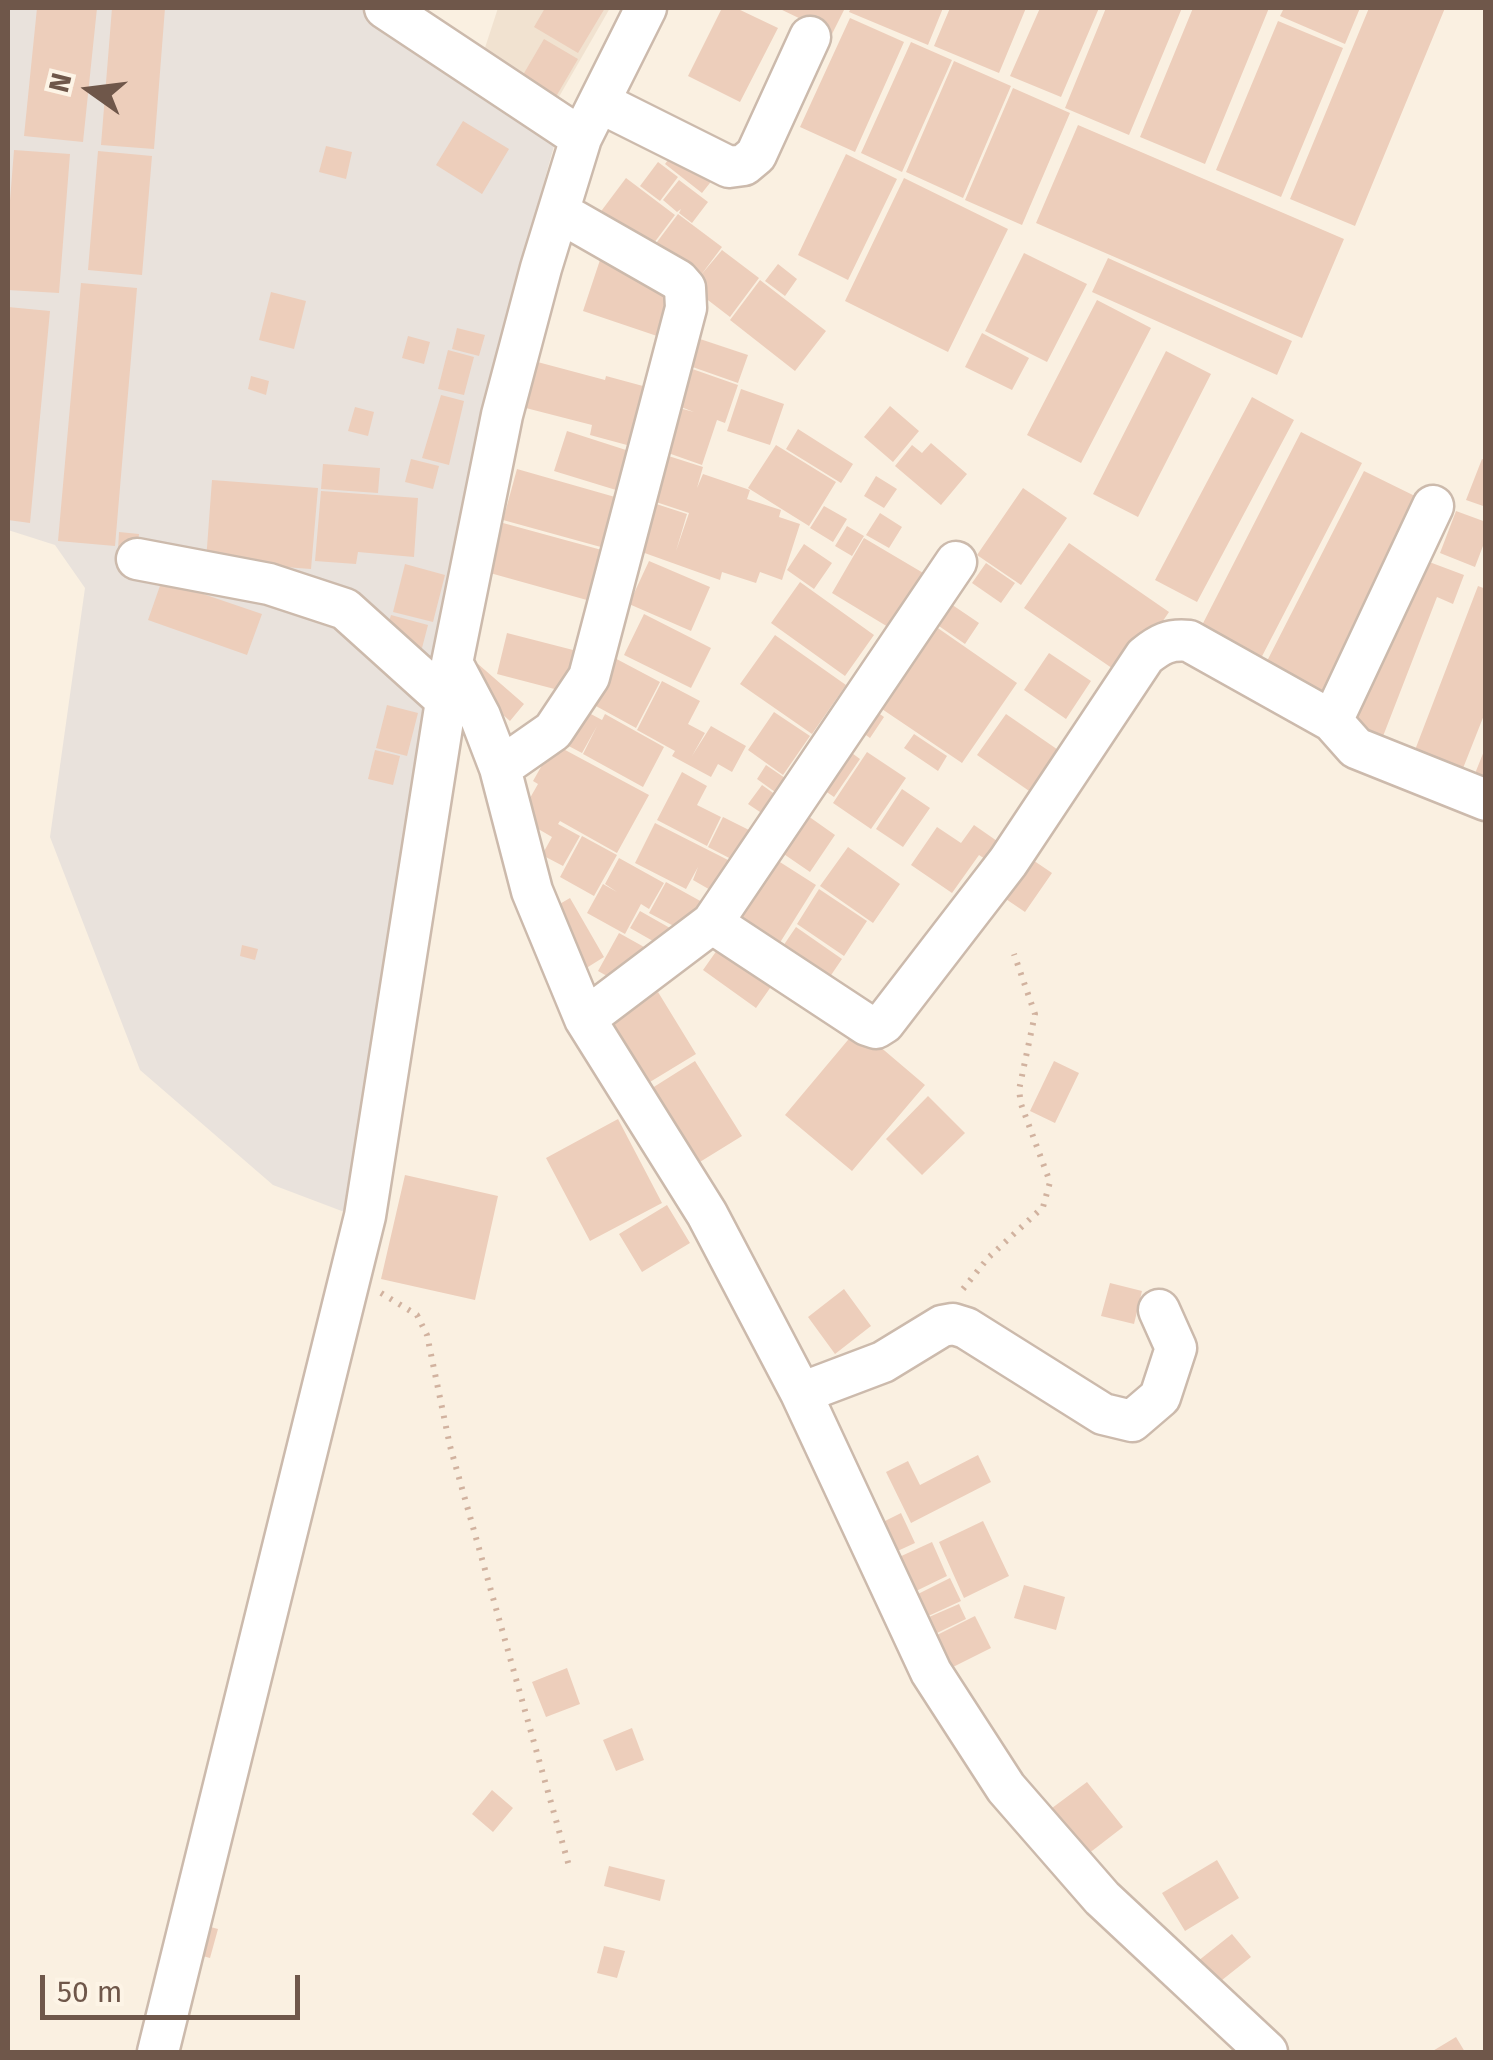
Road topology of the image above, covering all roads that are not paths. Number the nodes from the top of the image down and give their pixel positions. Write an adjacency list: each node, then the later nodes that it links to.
1 (385, 8): 5 (street)
2 (646, 8): 4 (street)
3 (810, 37): 4 (street)
4 (599, 102): 5 (street)
5 (581, 138): 6 (street)
6 (559, 212): 10 (street); 12 (street)
7 (1433, 506): 11 (street)
8 (137, 559): 10 (street)
9 (956, 562): 14 (street)
10 (450, 682): 12 (street); 18 (street)
11 (1332, 721): 13 (street); 14 (street)
12 (500, 768): 15 (street)
13 (1486, 800)
14 (712, 923): 15 (street)
15 (584, 1020): 17 (street)
16 (1158, 1310): 17 (street)
17 (801, 1393): 19 (street)
18 (158, 2052)
19 (1267, 2052)

